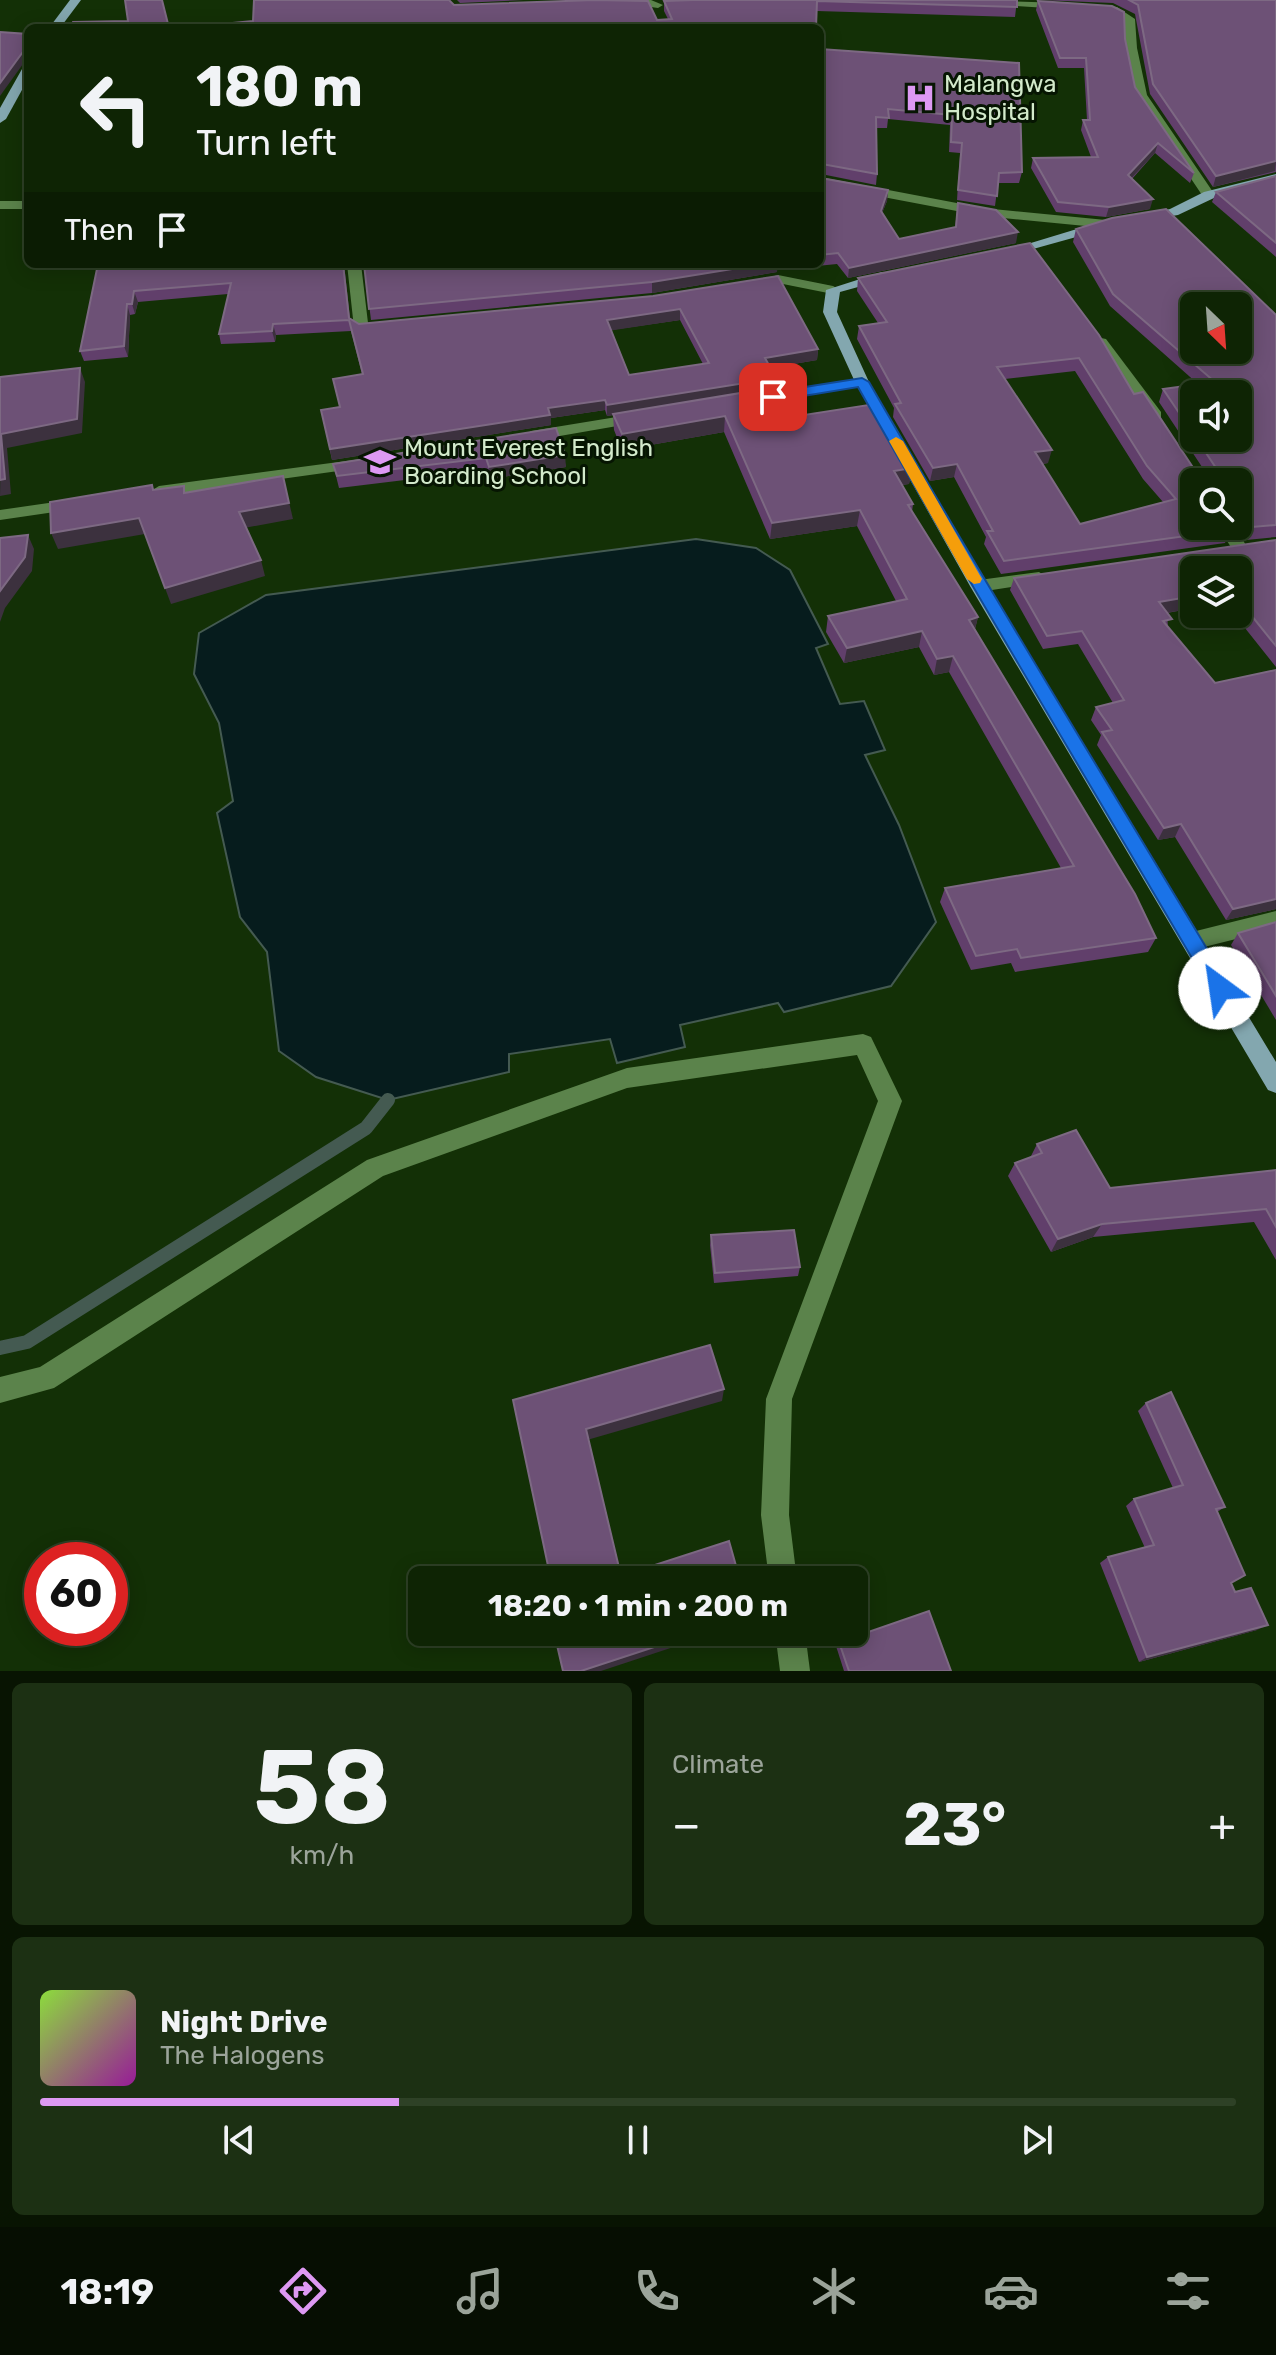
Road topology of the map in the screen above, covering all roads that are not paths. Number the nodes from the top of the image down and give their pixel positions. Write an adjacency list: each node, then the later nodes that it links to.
1 (76, 0): 9 (main road)
2 (970, 0): 6 (street)
3 (591, 2): 5 (street)
4 (671, 4): 5 (street)
5 (658, 5): 8 (street)
6 (1070, 7)
7 (1084, 8): 14 (street)
8 (659, 21)
9 (57, 24)
10 (24, 76): 11 (main road)
11 (0, 119)
12 (1276, 178): 14 (main road)
13 (824, 182): 17 (street)
14 (1209, 195): 17 (main road)
15 (0, 205): 16 (street)
16 (24, 205)
17 (1106, 224): 18 (main road)
18 (989, 255)
19 (354, 268): 23 (street)
20 (903, 272): 22 (main road)
21 (746, 284): 22 (street)
22 (833, 290): 25 (main road)
23 (407, 323)
24 (1093, 331): 28 (street)
25 (862, 382): 26 (street); 37 (main road)
26 (744, 401)
27 (655, 416): 29 (street)
28 (1170, 432)
29 (517, 438)
30 (378, 462): 31 (street)
31 (148, 493)
32 (89, 502): 33 (street)
33 (0, 515)
34 (1230, 540): 35 (street)
35 (1264, 546)
36 (1056, 576): 37 (street)
37 (979, 586): 39 (main road)
38 (1276, 920): 39 (street)
39 (1192, 941): 40 (main road)
40 (1276, 1083)
41 (0, 1390): 42 (street)
42 (781, 1566)
43 (792, 1646): 44 (street)
44 (795, 1671)

